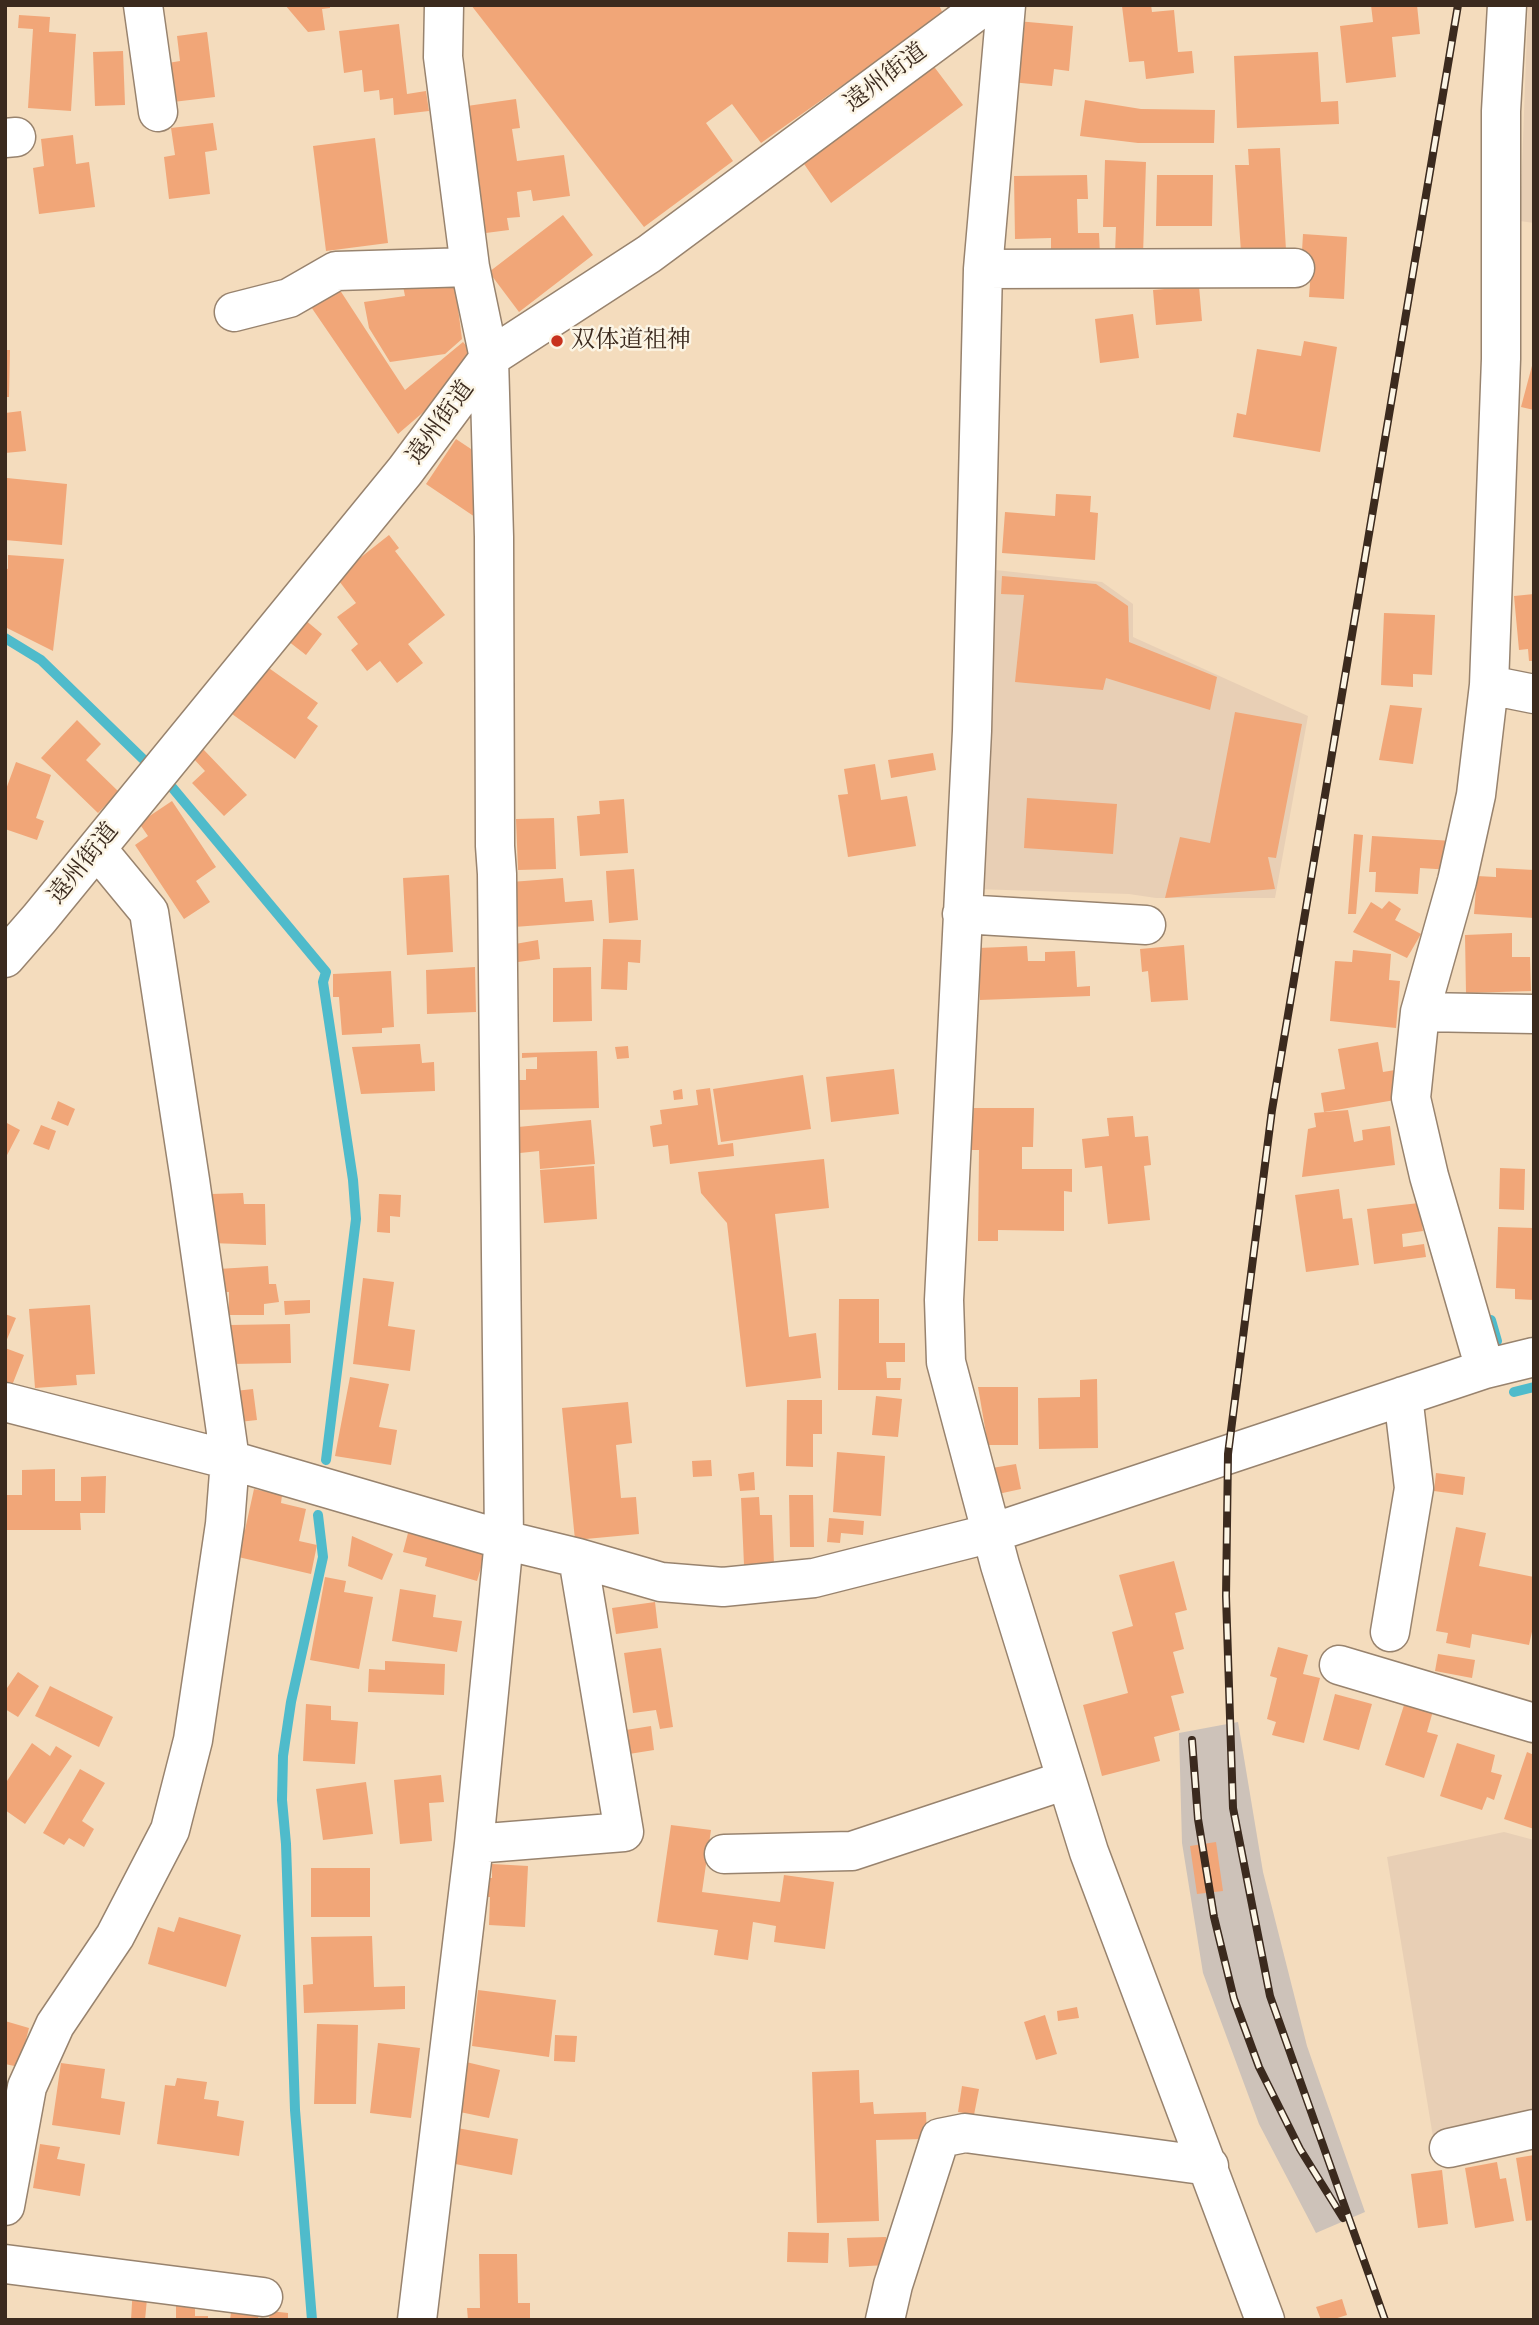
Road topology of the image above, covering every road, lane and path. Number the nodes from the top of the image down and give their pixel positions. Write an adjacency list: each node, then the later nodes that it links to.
1 (142, 5): 6 (street)
2 (444, 5): 7 (street)
3 (985, 5): 11 (street, 遠州街道)
4 (1006, 5): 9 (street)
5 (1507, 5): 12 (street)
6 (158, 112)
7 (470, 267): 10 (street); 11 (street)
8 (1295, 268): 9 (street)
9 (983, 269): 15 (street)
10 (234, 312)
11 (489, 358): 14 (street, 遠州街道); 27 (street)
12 (1489, 685): 13 (street); 19 (street)
13 (1534, 694)
14 (97, 849): 16 (street, 遠州街道); 25 (street)
15 (962, 914): 17 (street); 26 (street)
16 (22, 918): 18 (street, 遠州街道)
17 (1146, 925)
18 (5, 958)
19 (1420, 1012): 20 (street); 22 (street)
20 (1534, 1014)
21 (1534, 1357): 22 (street)
22 (1485, 1369): 23 (street)
23 (1403, 1396): 26 (street); 29 (street)
24 (5, 1402): 25 (street)
25 (230, 1460): 27 (street); 36 (street)
26 (992, 1533): 28 (street); 32 (street)
27 (504, 1540): 28 (street); 33 (street)
28 (578, 1558): 33 (street)
29 (1390, 1632)
30 (1339, 1665): 31 (street)
31 (1534, 1723)
32 (1066, 1780): 34 (street); 38 (street)
33 (474, 1844): 42 (street)
34 (724, 1854)
35 (1534, 2129): 37 (street)
36 (10, 2148): 39 (street)
37 (1449, 2148)
38 (1209, 2166): 43 (street); 44 (street)
39 (5, 2206)
40 (5, 2264): 41 (street)
41 (263, 2297)
42 (417, 2320)
43 (885, 2320)
44 (1265, 2320)

